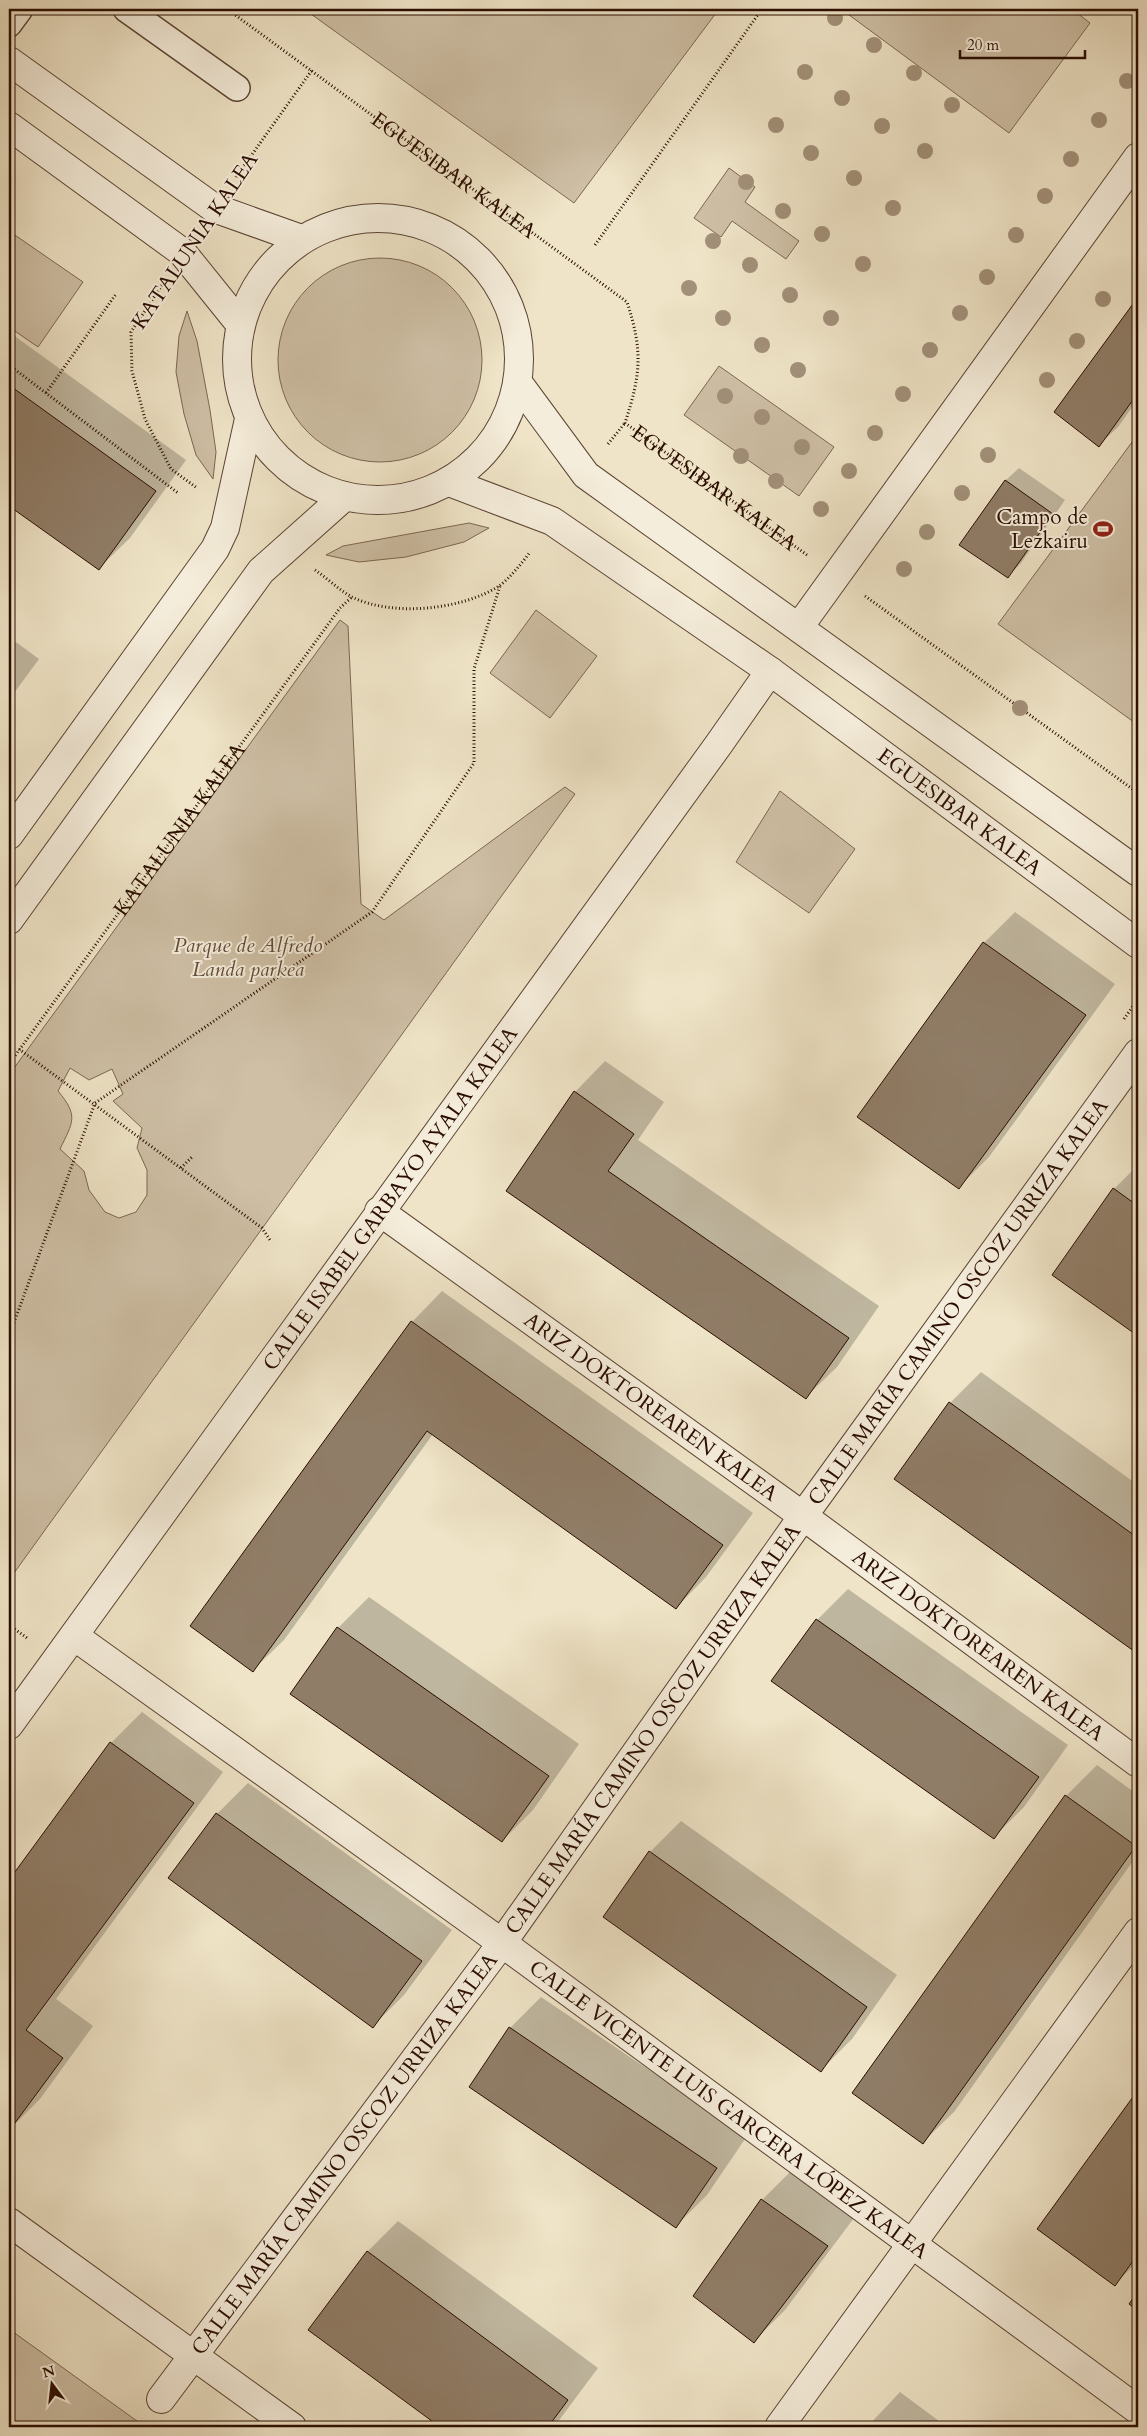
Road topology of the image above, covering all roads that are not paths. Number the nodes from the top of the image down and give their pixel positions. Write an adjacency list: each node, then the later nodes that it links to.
1 (20, 9): 3 (lane)
2 (126, 9): 5 (lane)
3 (9, 24)
4 (9, 61): 8 (street)
5 (237, 88)
6 (9, 126): 9 (street)
7 (1138, 158): 14 (street)
8 (301, 239): 9 (street); 10 (street)
9 (240, 324): 11 (street)
10 (519, 384): 12 (street); 14 (street)
11 (249, 419): 13 (street); 16 (street)
12 (449, 482): 13 (street); 15 (street, EGUESIBAR KALEA)
13 (344, 497): 18 (street)
14 (799, 627): 17 (street)
15 (770, 670): 19 (street, EGUESIBAR KALEA); 21 (street, CALLE ISABEL GARBAYO AYALA KALEA)
16 (9, 835)
17 (1138, 872)
18 (9, 920)
19 (1138, 944)
20 (1138, 1053): 22 (street, CALLE MARÍA CAMINO OSCOZ URRIZA KALEA)
21 (379, 1212): 22 (street, ARIZ DOKTOREAREN KALEA); 23 (street, CALLE ISABEL GARBAYO AYALA KALEA)
22 (803, 1516): 25 (street, ARIZ DOKTOREAREN KALEA); 27 (street, CALLE MARÍA CAMINO OSCOZ URRIZA KALEA)
23 (74, 1636): 24 (street, CALLE ISABEL GARBAYO AYALA KALEA); 27 (street, CALLE VICENTE LUIS GARCERA LÓPEZ KALEA)
24 (9, 1725)
25 (1138, 1763)
26 (1138, 1932): 29 (street)
27 (502, 1943): 29 (street, CALLE VICENTE LUIS GARCERA LÓPEZ KALEA); 30 (street, CALLE MARÍA CAMINO OSCOZ URRIZA KALEA)
28 (9, 2222): 30 (street)
29 (910, 2244): 32 (street, CALLE VICENTE LUIS GARCERA LÓPEZ KALEA); 34 (street)
30 (192, 2356): 31 (street, CALLE MARÍA CAMINO OSCOZ URRIZA KALEA); 33 (street)
31 (161, 2399)
32 (1138, 2410)
33 (292, 2427)
34 (779, 2427)

